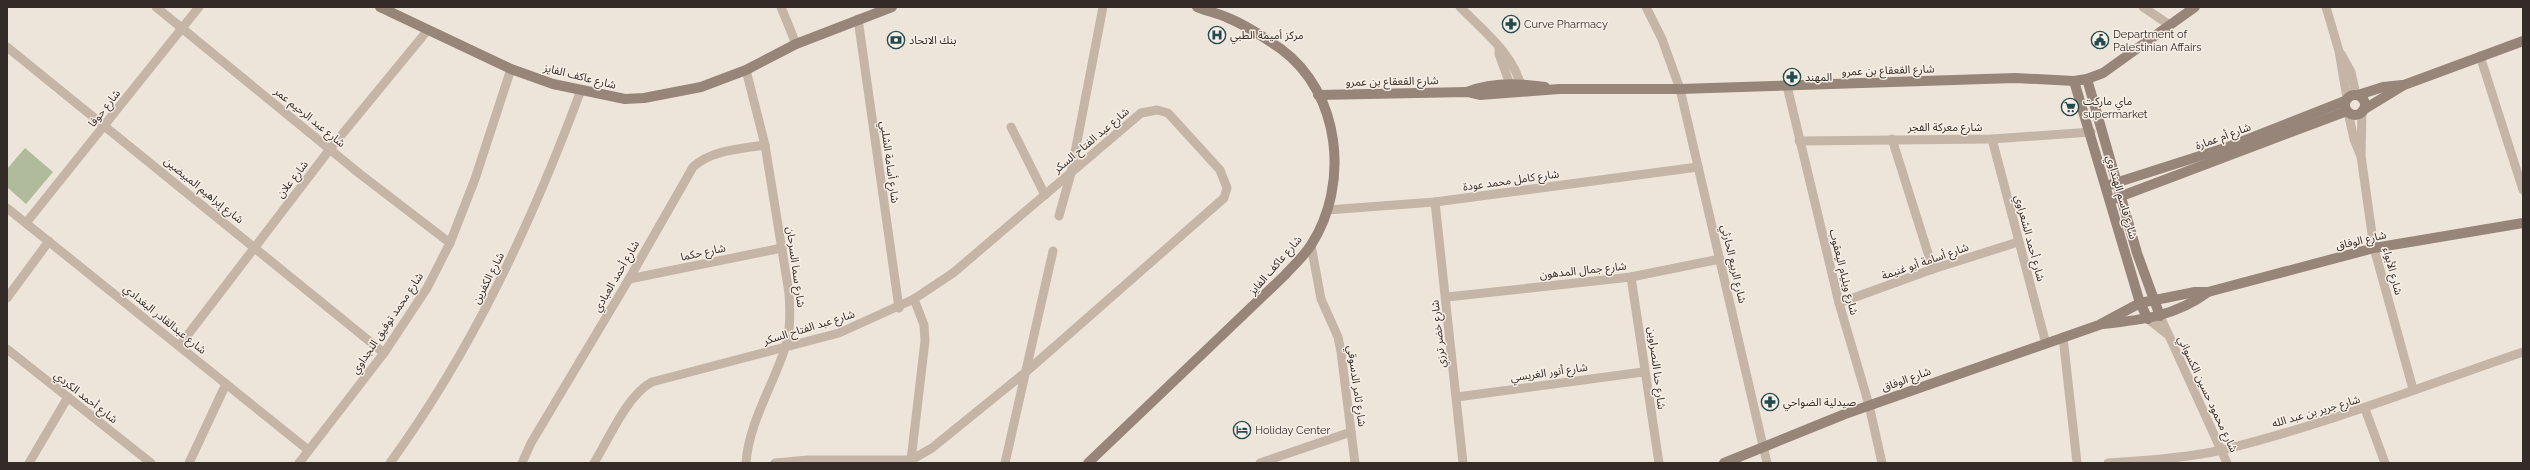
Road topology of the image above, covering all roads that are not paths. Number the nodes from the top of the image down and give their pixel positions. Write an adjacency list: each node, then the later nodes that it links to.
1 (156, 7): 17 (street, شارع عبد الرحيم عمر)
2 (199, 7): 17 (street, شارع حوفا)
3 (380, 7): 18 (street, شارع عاكف الفايز)
4 (781, 7): 20 (street)
5 (892, 7): 15 (street, شارع عاكف الفايز)
6 (1103, 7): 46 (street)
7 (1197, 7): 14 (street, شارع عاكف الفايز)
8 (1217, 7): 14 (street, شارع عاكف الفايز)
9 (1460, 7): 29 (street)
10 (1646, 7): 30 (street, شارع الربيع الحارثي)
11 (2143, 7): 16 (street)
12 (2195, 7): 16 (street, شارع القعقاع بن عمرو)
13 (2328, 8): 33 (street, شارع الأبواء)
14 (1224, 16): 32 (street, شارع عاكف الفايز)
15 (858, 19): 20 (street, شارع عاكف الفايز); 78 (street, شارع أسامة الشلبي)
16 (2168, 24): 25 (street, شارع القعقاع بن عمرو)
17 (182, 28): 35 (street, شارع حوفا); 42 (street, شارع عبد الرحيم عمر)
18 (427, 30): 23 (street, شارع عاكف الفايز); 42 (street, شارع علان)
19 (2523, 41): 22 (street, شارع أم عمارة)
20 (796, 44): 24 (street, شارع عاكف الفايز)
21 (7, 46): 35 (street, شارع إبراهيم المبيضين)
22 (2480, 56): 27 (street, شارع أم عمارة); 49 (street)
23 (511, 69): 31 (street, شارع عاكف الفايز); 61 (street, شارع محمد توفيق النجداوي)
24 (746, 70): 31 (street, شارع عاكف الفايز); 41 (street, شارع سما السرحان)
25 (2087, 79): 26 (street, شارع القعقاع بن عمرو); 47 (street, شارع قاسم الهنداوي)
26 (2074, 81): 28 (street, شارع القعقاع بن عمرو); 37 (street, شارع قاسم الهنداوي)
27 (2404, 85): 33 (street, شارع أم عمارة); 34 (street, شارع أم عمارة)
28 (1787, 86): 30 (street, شارع القعقاع بن عمرو); 40 (street, شارع ويليام اليعقوب)
29 (1516, 88): 30 (street, شارع القعقاع بن عمرو); 32 (street, شارع القعقاع بن عمرو)
30 (1680, 89): 45 (street, شارع الربيع الحارثي)
31 (581, 90): 107 (street, شارع الكفرين)
32 (1318, 94): 55 (street, شارع عاكف الفايز)
33 (2350, 102): 34 (street); 34 (street); 43 (street, شارع أم عمارة); 44 (street, شارع الأبواء)
34 (2362, 111): 44 (street, شارع الأبواء)
35 (106, 127): 57 (street, شارع حوفا); 63 (street, شارع إبراهيم المبيضين)
36 (1011, 127): 50 (street)
37 (2091, 132): 39 (street, شارع معركة الفجر); 48 (street, شارع قاسم الهنداوي)
38 (1892, 138): 39 (street, شارع معركة الفجر); 40 (street, شارع معركة الفجر); 68 (street)
39 (1992, 139): 60 (street, شارع أحمد الشعراوي)
40 (1799, 140): 76 (street, شارع ويليام اليعقوب)
41 (764, 145): 64 (street, شارع سما السرحان); 70 (street, شارع أحمد العبادي)
42 (330, 149): 61 (street, شارع عبد الرحيم عمر); 63 (street, شارع علان)
43 (2230, 151): 47 (street, شارع أم عمارة); 51 (street, شارع أم عمارة)
44 (2361, 156): 65 (street, شارع الأبواء)
45 (1698, 167): 53 (street, شارع كامل محمد عودة); 67 (street, شارع الربيع الحارثي)
46 (1071, 173): 50 (street, شارع عبد الفتاح السكر); 56 (street); 90 (street, شارع عبد الفتاح السكر)
47 (2118, 182): 48 (street, شارع أم عمارة); 51 (street, شارع قاسم الهنداوي)
48 (2106, 186): 52 (street, شارع قاسم الهنداوي)
49 (2523, 190)
50 (1045, 195): 74 (street, شارع عبد الفتاح السكر)
51 (2122, 197): 52 (street, شارع أم عمارة); 75 (street, شارع قاسم الهنداوي)
52 (2111, 200): 77 (street, شارع قاسم الهنداوي)
53 (1435, 202): 55 (street, شارع كامل محمد عودة); 72 (street, شارع خضر ترزي)
54 (7, 208): 57 (street, شارع عبدالقادر البغدادي)
55 (1327, 210): 62 (street, شارع عاكف الفايز)
56 (1059, 216)
57 (26, 223): 59 (street, شارع عبدالقادر البغدادي)
58 (2523, 224): 65 (street, شارع الوفاق)
59 (49, 241): 73 (street); 85 (street, شارع عبدالقادر البغدادي)
60 (2018, 242): 68 (street, شارع أسامة أبو غنيمة); 84 (street, شارع أحمد الشعراوي)
61 (450, 243): 89 (street, شارع محمد توفيق النجداوي)
62 (1311, 245): 98 (street, شارع ثامر الدسوقي); 113 (street, شارع عاكف الفايز)
63 (255, 247): 85 (street, شارع علان); 89 (street, شارع إبراهيم المبيضين)
64 (782, 248): 70 (street, شارع حكما); 86 (street, شارع سما السرحان)
65 (2374, 248): 71 (street, شارع الوفاق); 93 (street, شارع الأبواء)
66 (1053, 251): 90 (street)
67 (1720, 259): 69 (street, شارع جمال المدهون); 99 (street, شارع الربيع الحارثي)
68 (1934, 269): 76 (street, شارع أسامة أبو غنيمة)
69 (1631, 277): 72 (street, شارع جمال المدهون); 91 (street, شارع حنا النصراوين)
70 (629, 279): 108 (street, شارع أحمد العبادي)
71 (2208, 292): 75 (street, شارع الوفاق); 79 (street, شارع الوفاق)
72 (1447, 297): 95 (street, شارع خضر ترزي)
73 (7, 298)
74 (914, 299): 78 (street, شارع عبد الفتاح السكر); 102 (street)
75 (2153, 300): 77 (street, شارع الوفاق); 79 (street, شارع قاسم الهنداوي)
76 (1839, 303): 96 (street, شارع ويليام اليعقوب)
77 (2140, 303): 80 (street, شارع قاسم الهنداوي); 81 (street, شارع الوفاق)
78 (899, 308): 86 (street, شارع عبد الفتاح السكر)
79 (2160, 316): 80 (street, شارع الوفاق); 82 (street, شارع محمود حسين الكسواني)
80 (2148, 319): 81 (street, شارع الوفاق); 82 (street, شارع محمود حسين الكسواني)
81 (2099, 325): 83 (street, شارع الوفاق)
82 (2168, 335): 101 (street, شارع محمود حسين الكسواني)
83 (2063, 337): 84 (street, شارع الوفاق); 121 (street)
84 (2046, 344): 96 (street, شارع الوفاق)
85 (180, 345): 92 (street, شارع عبدالقادر البغدادي)
86 (785, 348): 109 (street, شارع عبد الفتاح السكر); 110 (street, شارع سما السرحان)
87 (7, 349): 94 (street, شارع أحمد الكردي)
88 (2523, 352): 93 (street, شارع جرير بن عبد الله)
89 (384, 353): 100 (street, شارع محمد توفيق النجداوي)
90 (1027, 371): 102 (street, شارع عبد الفتاح السكر); 112 (street)
91 (1643, 372): 95 (street, شارع أنور الغريسي); 117 (street, شارع حنا النصراوين)
92 (226, 384): 100 (street, شارع عبدالقادر البغدادي); 105 (street)
93 (2413, 389): 97 (street, شارع جرير بن عبد الله)
94 (68, 397): 103 (street); 104 (street, شارع أحمد الكردي)
95 (1457, 397): 116 (street, شارع خضر ترزي)
96 (1869, 405): 99 (street, شارع الوفاق); 120 (street, شارع ويليام اليعقوب)
97 (2365, 409): 101 (street, شارع جرير بن عبد الله); 124 (street)
98 (1351, 432): 114 (street); 115 (street, شارع ثامر الدسوقي)
99 (1764, 445): 118 (street, شارع الوفاق); 119 (street, شارع الربيع الحارثي)
100 (307, 449): 106 (street, شارع محمد توفيق النجداوي)
101 (2221, 450): 122 (street, شارع جرير بن عبد الله); 123 (street, شارع محمود حسين الكسواني)
102 (911, 460): 111 (street)
103 (29, 463)
104 (151, 463)
105 (189, 463)
106 (299, 463)
107 (390, 463)
108 (522, 463)
109 (594, 463)
110 (746, 463)
111 (776, 463)
112 (1005, 463)
113 (1088, 463)
114 (1260, 463)
115 (1355, 463)
116 (1463, 463)
117 (1659, 463)
118 (1724, 463)
119 (1767, 463)
120 (1882, 463)
121 (2077, 463)
122 (2108, 463)
123 (2226, 463)
124 (2385, 463)

